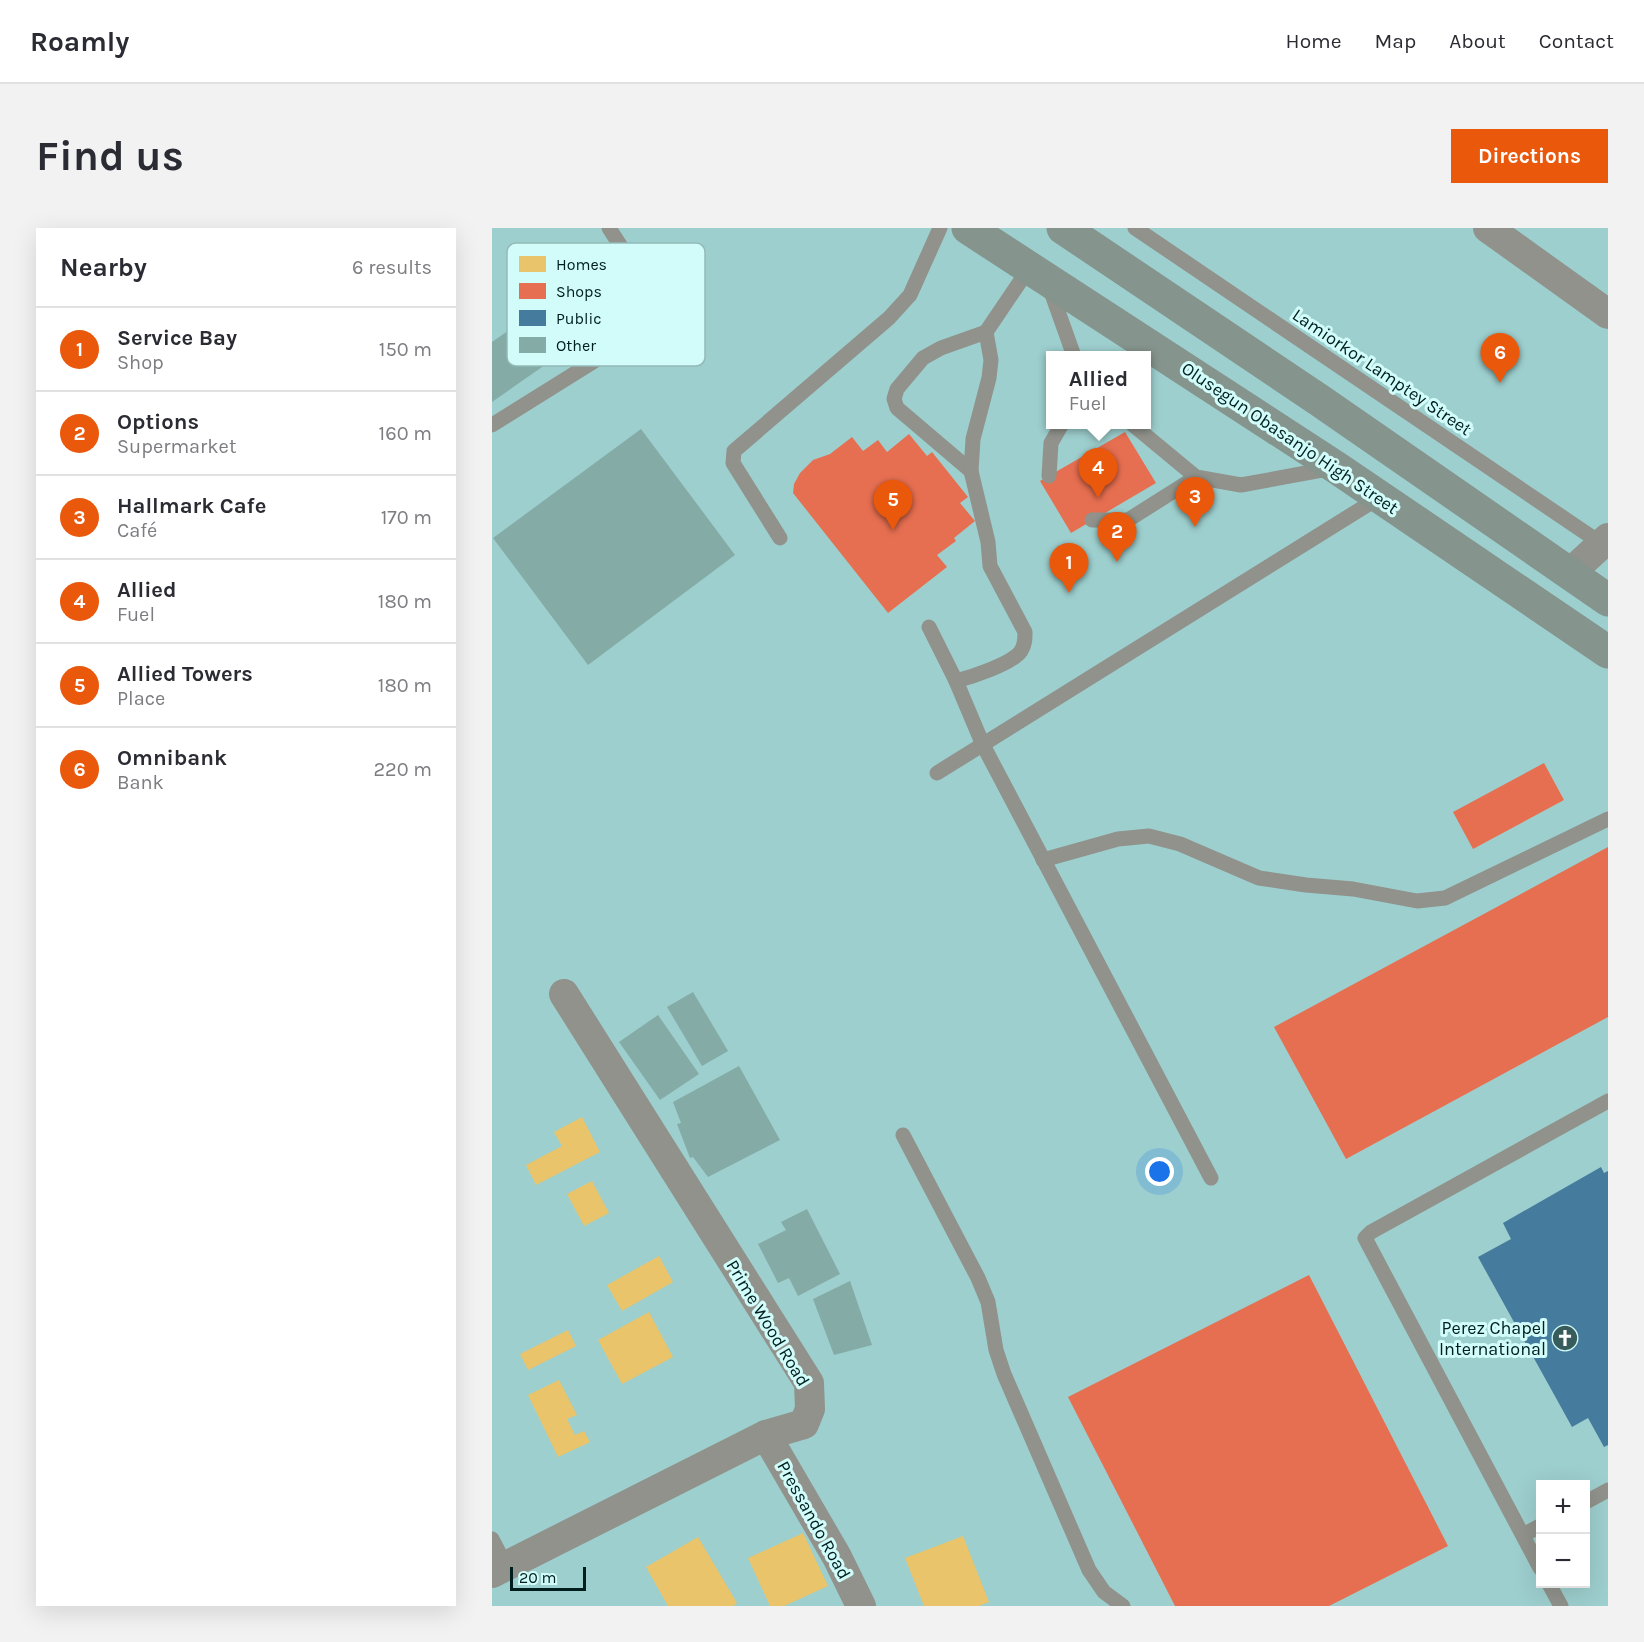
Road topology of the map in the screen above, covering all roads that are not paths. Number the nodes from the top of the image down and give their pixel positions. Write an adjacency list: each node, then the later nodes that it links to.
1 (609, 228): 7 (lane)
2 (940, 228): 22 (lane)
3 (969, 228): 8 (main road, Olusegun Obasanjo High Street)
4 (1063, 228): 24 (main road)
5 (1134, 228): 23 (lane, Lamiorkor Lamptey Street)
6 (1488, 228): 9 (street)
7 (619, 243)
8 (1038, 272): 10 (lane); 11 (lane); 16 (main road, Olusegun Obasanjo High Street)
9 (1608, 314)
10 (986, 332): 17 (lane); 17 (lane)
11 (1072, 351)
12 (587, 366): 13 (lane)
13 (492, 425)
14 (1059, 429): 18 (lane)
15 (1138, 429): 19 (lane)
16 (1337, 468): 19 (lane); 20 (main road, Olusegun Obasanjo High Street)
17 (971, 471): 28 (lane)
18 (1049, 476)
19 (1196, 477): 21 (lane)
20 (1380, 498): 27 (main road, Olusegun Obasanjo High Street); 29 (lane)
21 (1092, 520)
22 (780, 538)
23 (1606, 544): 24 (street)
24 (1569, 574): 25 (main road)
25 (1608, 600)
26 (929, 627): 28 (lane)
27 (1608, 652)
28 (956, 681): 29 (lane)
29 (983, 745): 30 (lane); 32 (lane)
30 (937, 773)
31 (1608, 819): 32 (lane)
32 (1043, 860): 36 (lane)
33 (564, 994): 37 (street, Prime Wood Road)
34 (1608, 1101): 41 (lane)
35 (903, 1135): 47 (lane)
36 (1211, 1178)
37 (766, 1435): 44 (street, Prime Wood Road); 46 (street, Pressando Road)
38 (1608, 1490): 39 (lane)
39 (1590, 1500)
40 (1536, 1528): 41 (lane)
41 (1523, 1535): 43 (lane)
42 (492, 1539): 44 (lane)
43 (1536, 1560)
44 (499, 1569)
45 (1551, 1588): 48 (lane)
46 (861, 1606)
47 (1123, 1606)
48 (1561, 1606)

